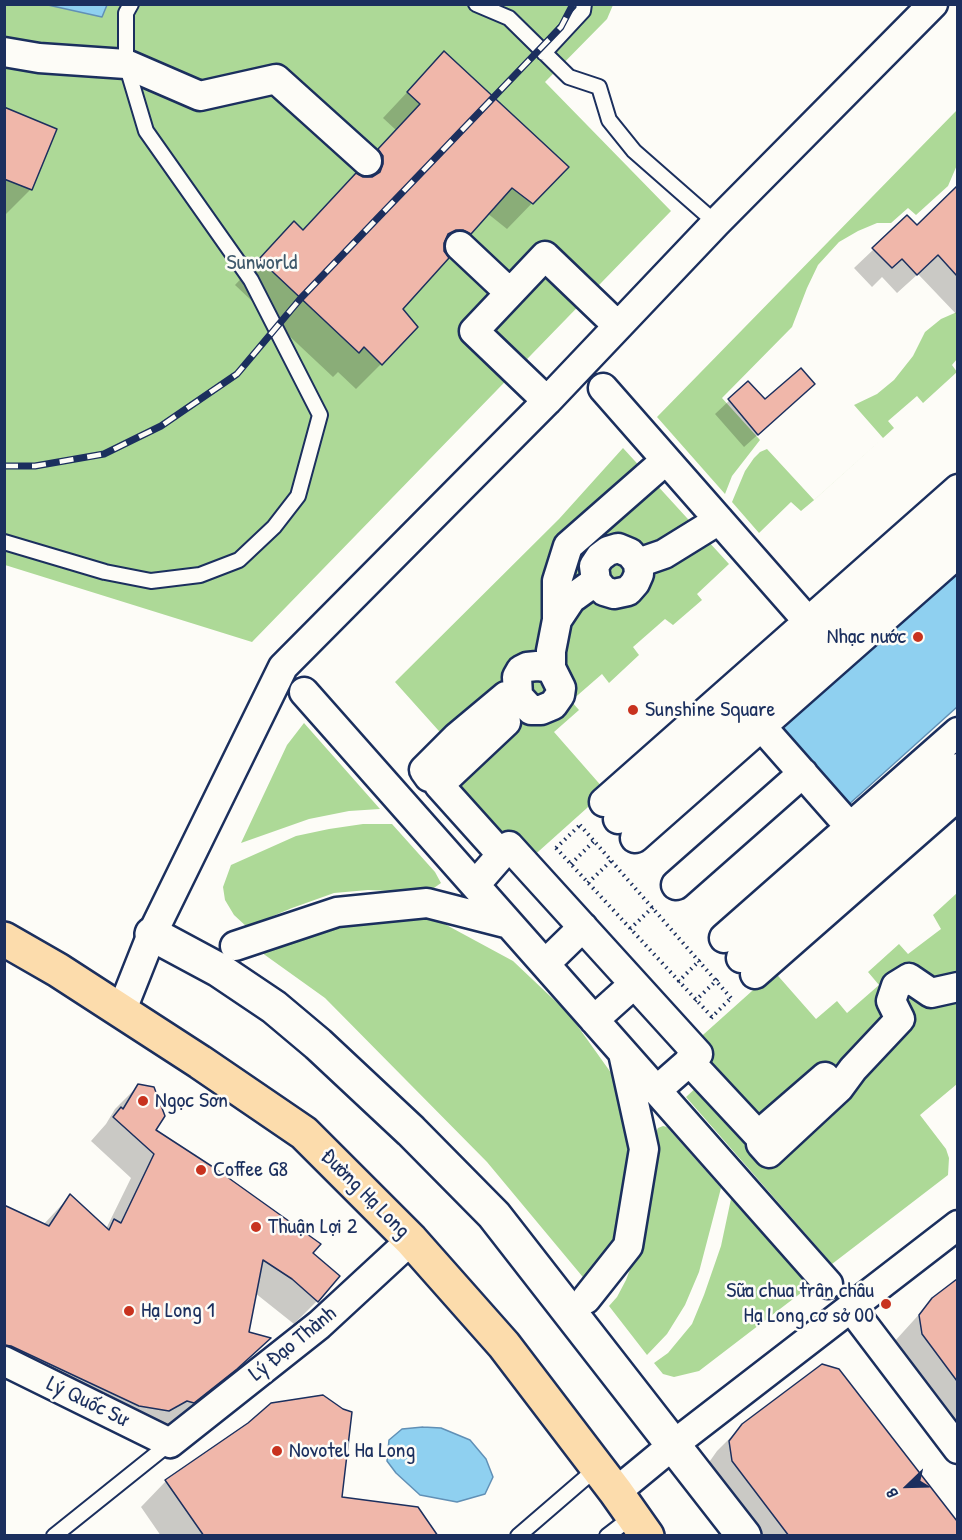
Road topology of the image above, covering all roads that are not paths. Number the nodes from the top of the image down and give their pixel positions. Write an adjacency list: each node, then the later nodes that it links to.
1 (131, 4): 7 (lane)
2 (476, 4): 6 (lane)
3 (584, 4): 6 (lane)
4 (933, 4): 9 (street)
5 (4, 52): 7 (street)
6 (544, 53): 9 (lane)
7 (126, 64): 8 (street); 19 (lane)
8 (367, 161)
9 (716, 223): 12 (street)
10 (460, 246): 11 (street)
11 (510, 293): 12 (street); 14 (street)
12 (618, 326): 14 (street)
13 (603, 388): 15 (street)
14 (547, 400): 34 (street)
15 (666, 460): 17 (street); 21 (street)
16 (957, 489): 22 (street)
17 (719, 520): 21 (street); 22 (street)
18 (957, 520): 22 (street)
19 (4, 542)
20 (957, 553): 22 (street)
21 (557, 620): 29 (street)
22 (823, 639): 24 (street); 24 (street)
23 (304, 692): 30 (street)
24 (761, 726): 26 (street)
25 (957, 732): 27 (street)
26 (803, 773): 28 (street); 31 (street)
27 (949, 778): 28 (street); 28 (street)
28 (850, 827)
29 (501, 855): 30 (street); 33 (street)
30 (475, 885): 32 (street)
31 (676, 885)
32 (509, 924): 36 (street); 37 (street)
33 (583, 927): 37 (street); 38 (street)
34 (152, 934): 40 (street); 52 (street)
35 (4, 939): 40 (main road, Đường Hạ Long)
36 (235, 946)
37 (545, 964): 41 (street)
38 (634, 984): 41 (street); 42 (street)
39 (944, 990): 42 (street)
40 (121, 1012): 46 (main road, Đường Hạ Long)
41 (594, 1020): 43 (street)
42 (675, 1033): 44 (street)
43 (622, 1051): 44 (street); 48 (street)
44 (657, 1090): 47 (street)
45 (957, 1225): 49 (street)
46 (411, 1240): 51 (street, Lý Đạo Thành); 54 (main road, Đường Hạ Long)
47 (828, 1284)
48 (586, 1299)
49 (851, 1308): 52 (street); 53 (street)
50 (4, 1361): 51 (street, Lý Quốc Sư)
51 (170, 1443): 55 (lane)
52 (673, 1445): 54 (street); 58 (street)
53 (957, 1449)
54 (624, 1503): 56 (lane); 57 (lane)
55 (54, 1536)
56 (518, 1536)
57 (607, 1536)
58 (744, 1536)

